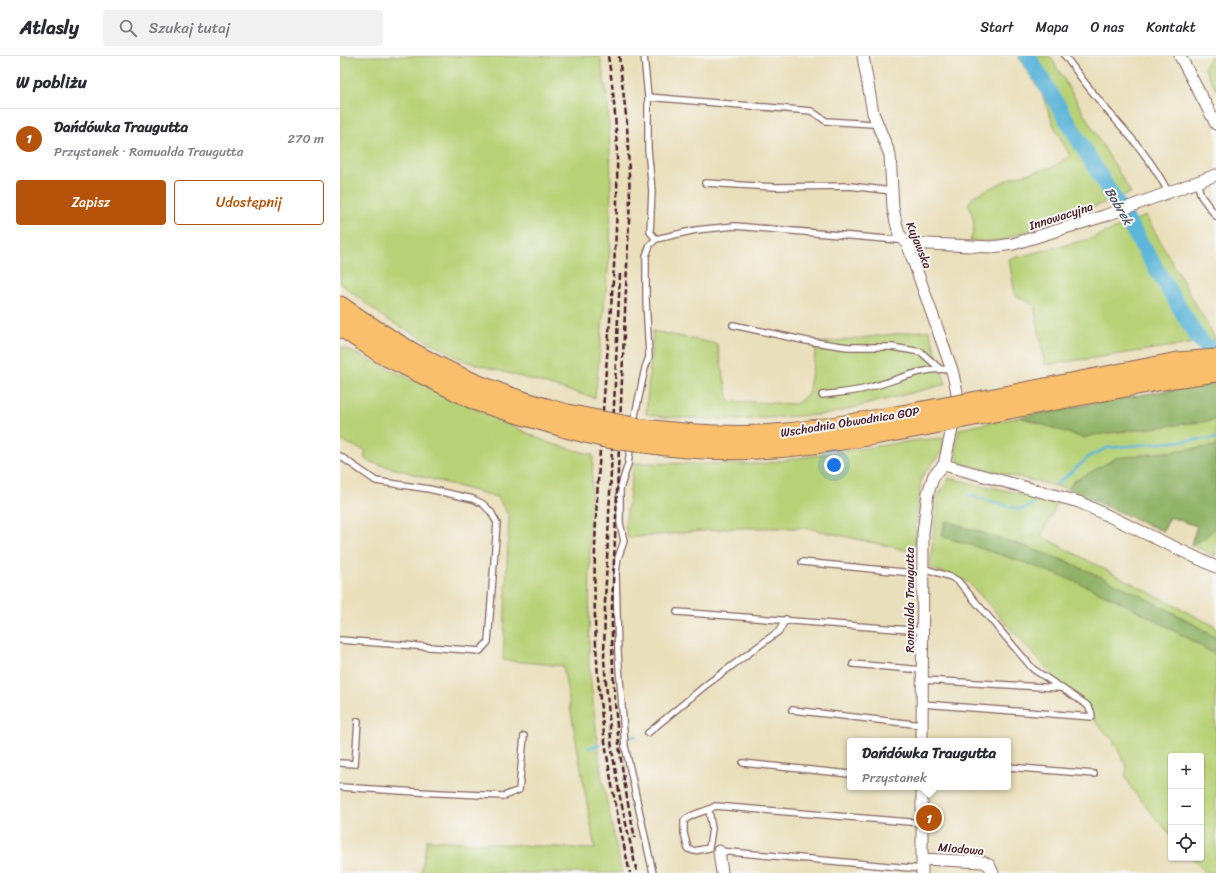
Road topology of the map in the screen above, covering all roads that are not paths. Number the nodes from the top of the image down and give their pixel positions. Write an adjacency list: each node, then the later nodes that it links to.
1 (644, 56): 5 (lane)
2 (863, 56): 6 (street, Kujawska)
3 (1065, 56): 12 (lane)
4 (1180, 56): 7 (street)
5 (648, 97): 6 (lane); 14 (lane)
6 (877, 123): 11 (street, Kujawska)
7 (1216, 124)
8 (1216, 175): 9 (street, Innowacyjna)
9 (1197, 182): 12 (street, Innowacyjna); 13 (lane)
10 (705, 183): 11 (lane)
11 (892, 191): 15 (street, Kujawska)
12 (1168, 192): 15 (street, Innowacyjna)
13 (1216, 216)
14 (656, 239): 15 (lane); 55 (lane)
15 (907, 243): 21 (street, Kujawska)
16 (340, 306): 24 (highway, Wschodnia Obwodnica GOP)
17 (733, 325): 19 (lane)
18 (340, 326): 24 (highway, Wschodnia Obwodnica GOP)
19 (939, 368): 21 (lane); 22 (lane)
20 (1212, 368): 23 (highway, Wschodnia Obwodnica GOP); 23 (highway, Wschodnia Obwodnica GOP)
21 (952, 370): 26 (street, Kujawska)
22 (822, 395)
23 (1010, 402): 24 (highway, Wschodnia Obwodnica GOP, bridge)
24 (566, 421)
25 (340, 456): 33 (lane)
26 (944, 465): 28 (street); 29 (street, Romualda Traugutta)
27 (802, 562): 29 (lane)
28 (1216, 567)
29 (923, 571): 32 (street, Romualda Traugutta); 36 (lane)
30 (677, 612): 31 (lane)
31 (786, 618): 32 (lane); 41 (lane)
32 (923, 631): 35 (street, Romualda Traugutta)
33 (340, 640)
34 (853, 664): 35 (lane)
35 (923, 675): 36 (lane); 37 (street, Romualda Traugutta)
36 (1061, 688): 37 (lane)
37 (923, 704): 40 (street, Romualda Traugutta)
38 (792, 710): 40 (lane)
39 (358, 721): 44 (lane)
40 (922, 726): 43 (street, Romualda Traugutta)
41 (648, 733)
42 (524, 736): 49 (lane)
43 (922, 738)
44 (340, 763)
45 (743, 763): 47 (lane)
46 (1011, 767): 48 (lane)
47 (847, 774)
48 (1094, 774)
49 (340, 787)
50 (922, 790): 52 (street)
51 (709, 810): 51 (lane); 52 (lane)
52 (922, 823): 54 (street)
53 (719, 851): 54 (lane); 56 (street)
54 (922, 867): 57 (street, Miodowa)
55 (653, 873)
56 (722, 873)
57 (993, 873)

